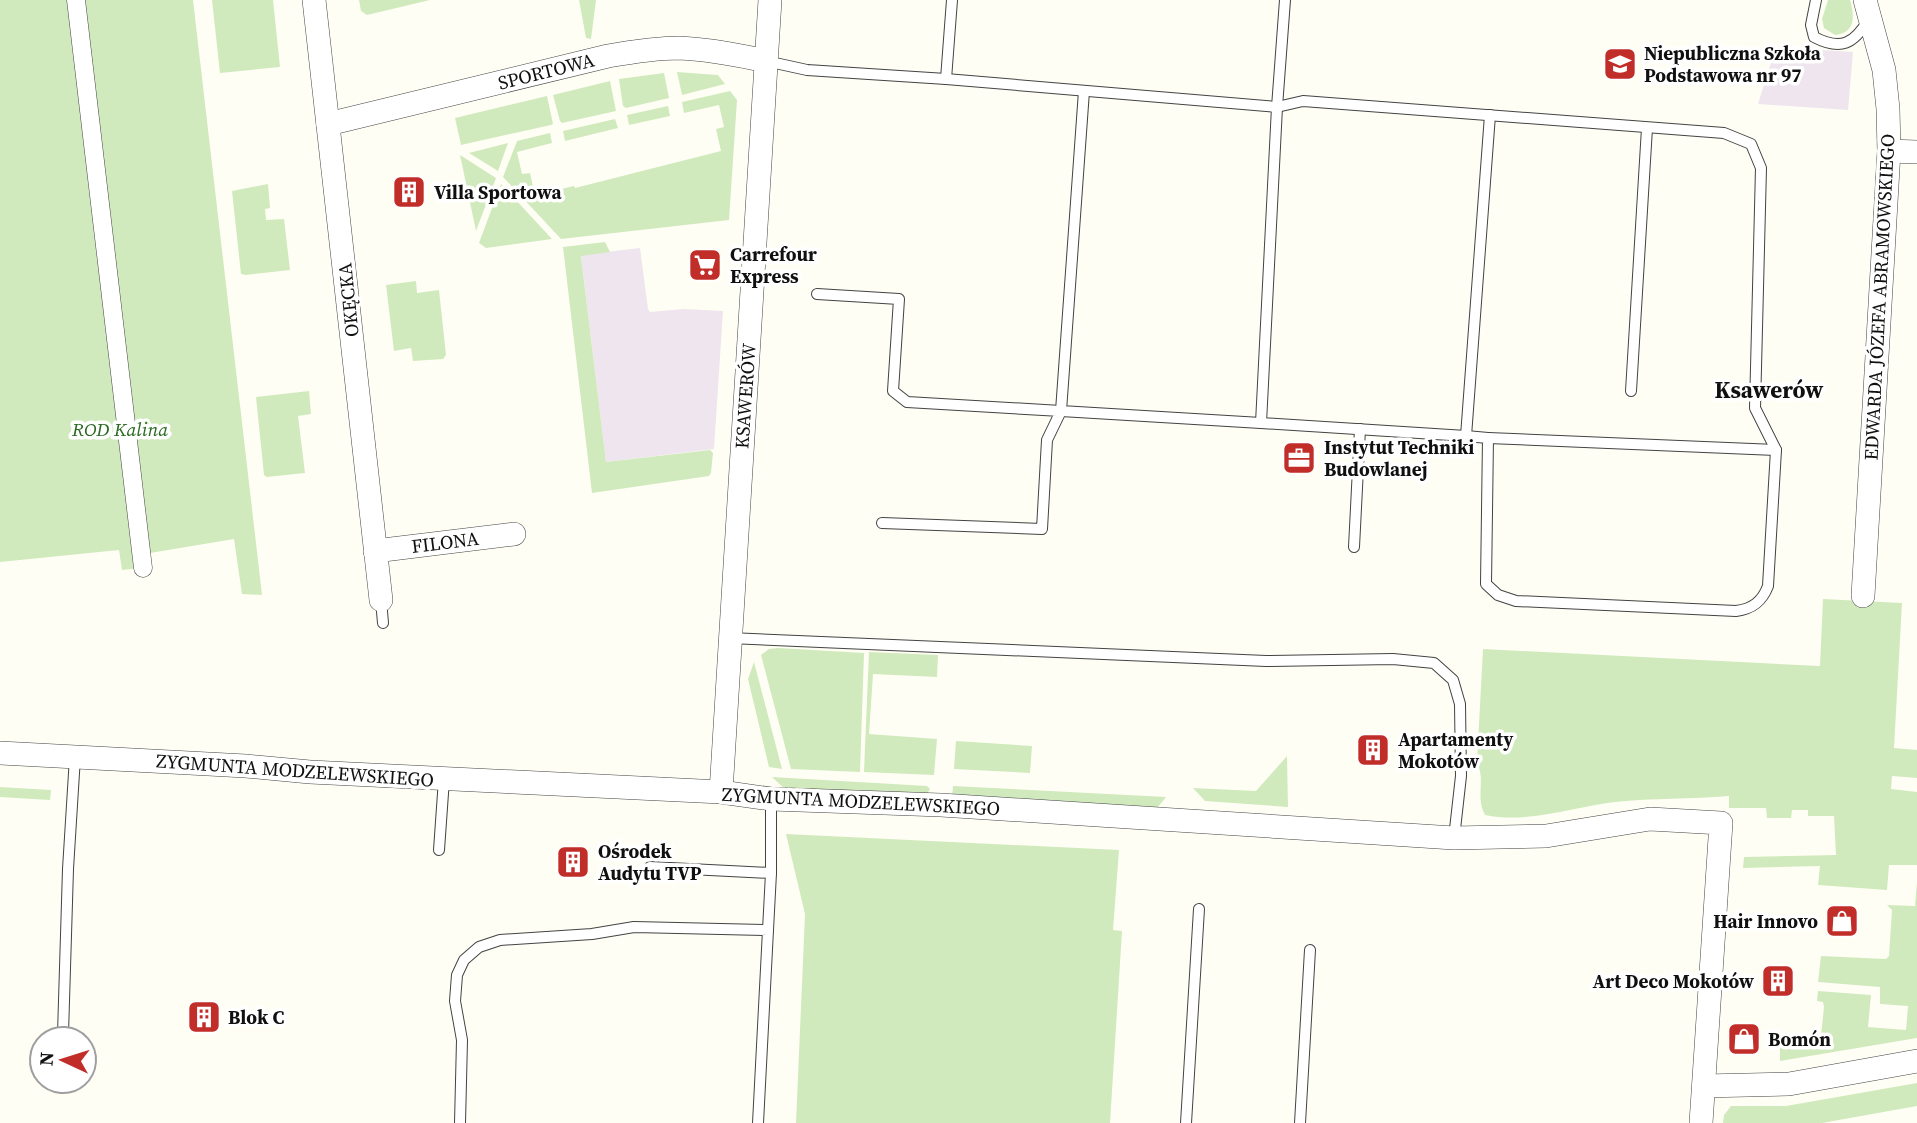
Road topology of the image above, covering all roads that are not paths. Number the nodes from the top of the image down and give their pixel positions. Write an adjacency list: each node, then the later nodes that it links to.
1 (76, 0): 29 (street)
2 (314, 0): 13 (street, OKĘCKA)
3 (770, 0): 8 (street, KSAWERÓW)
4 (952, 0): 9 (lane)
5 (1285, 0): 11 (lane)
6 (1815, 0): 7 (lane)
7 (1868, 9): 15 (street, EDWARDA JÓZEFA ABRAMOWSKIEGO)
8 (766, 61): 9 (lane); 13 (street, SPORTOWA); 32 (street, KSAWERÓW)
9 (946, 79): 10 (lane)
10 (1084, 91): 11 (lane); 19 (lane)
11 (1277, 107): 12 (lane); 20 (lane)
12 (1490, 115): 14 (lane); 22 (lane)
13 (328, 124): 28 (street, OKĘCKA)
14 (1647, 128): 18 (lane); 24 (lane)
15 (1889, 151): 16 (street); 30 (street, EDWARDA JÓZEFA ABRAMOWSKIEGO)
16 (1917, 152)
17 (817, 294): 19 (lane)
18 (1632, 391)
19 (1061, 411): 20 (lane); 25 (lane)
20 (1261, 423): 21 (lane)
21 (1360, 429): 22 (lane); 27 (lane)
22 (1466, 436): 23 (lane)
23 (1489, 438): 24 (lane); 24 (lane)
24 (1776, 450)
25 (882, 523)
26 (514, 534): 28 (street, FILONA)
27 (1354, 547)
28 (375, 551): 31 (street, OKĘCKA)
29 (143, 568)
30 (1863, 596)
31 (382, 612)
32 (729, 638): 36 (street, KSAWERÓW); 38 (lane)
33 (0, 753): 34 (street, ZYGMUNTA MODZELEWSKIEGO)
34 (75, 757): 35 (street, ZYGMUNTA MODZELEWSKIEGO); 45 (lane)
35 (444, 779): 36 (street, ZYGMUNTA MODZELEWSKIEGO); 39 (lane)
36 (721, 792): 37 (street, ZYGMUNTA MODZELEWSKIEGO)
37 (771, 799): 38 (street, ZYGMUNTA MODZELEWSKIEGO); 41 (lane)
38 (1454, 838): 47 (street, ZYGMUNTA MODZELEWSKIEGO)
39 (439, 850)
40 (650, 867): 41 (lane)
41 (771, 873): 43 (lane)
42 (1199, 909): 50 (lane)
43 (768, 930): 48 (lane); 49 (lane)
44 (1310, 950): 51 (lane)
45 (63, 1025)
46 (1917, 1061): 47 (street)
47 (1704, 1086): 52 (street)
48 (460, 1123)
49 (758, 1123)
50 (1186, 1123)
51 (1300, 1123)
52 (1701, 1123)

